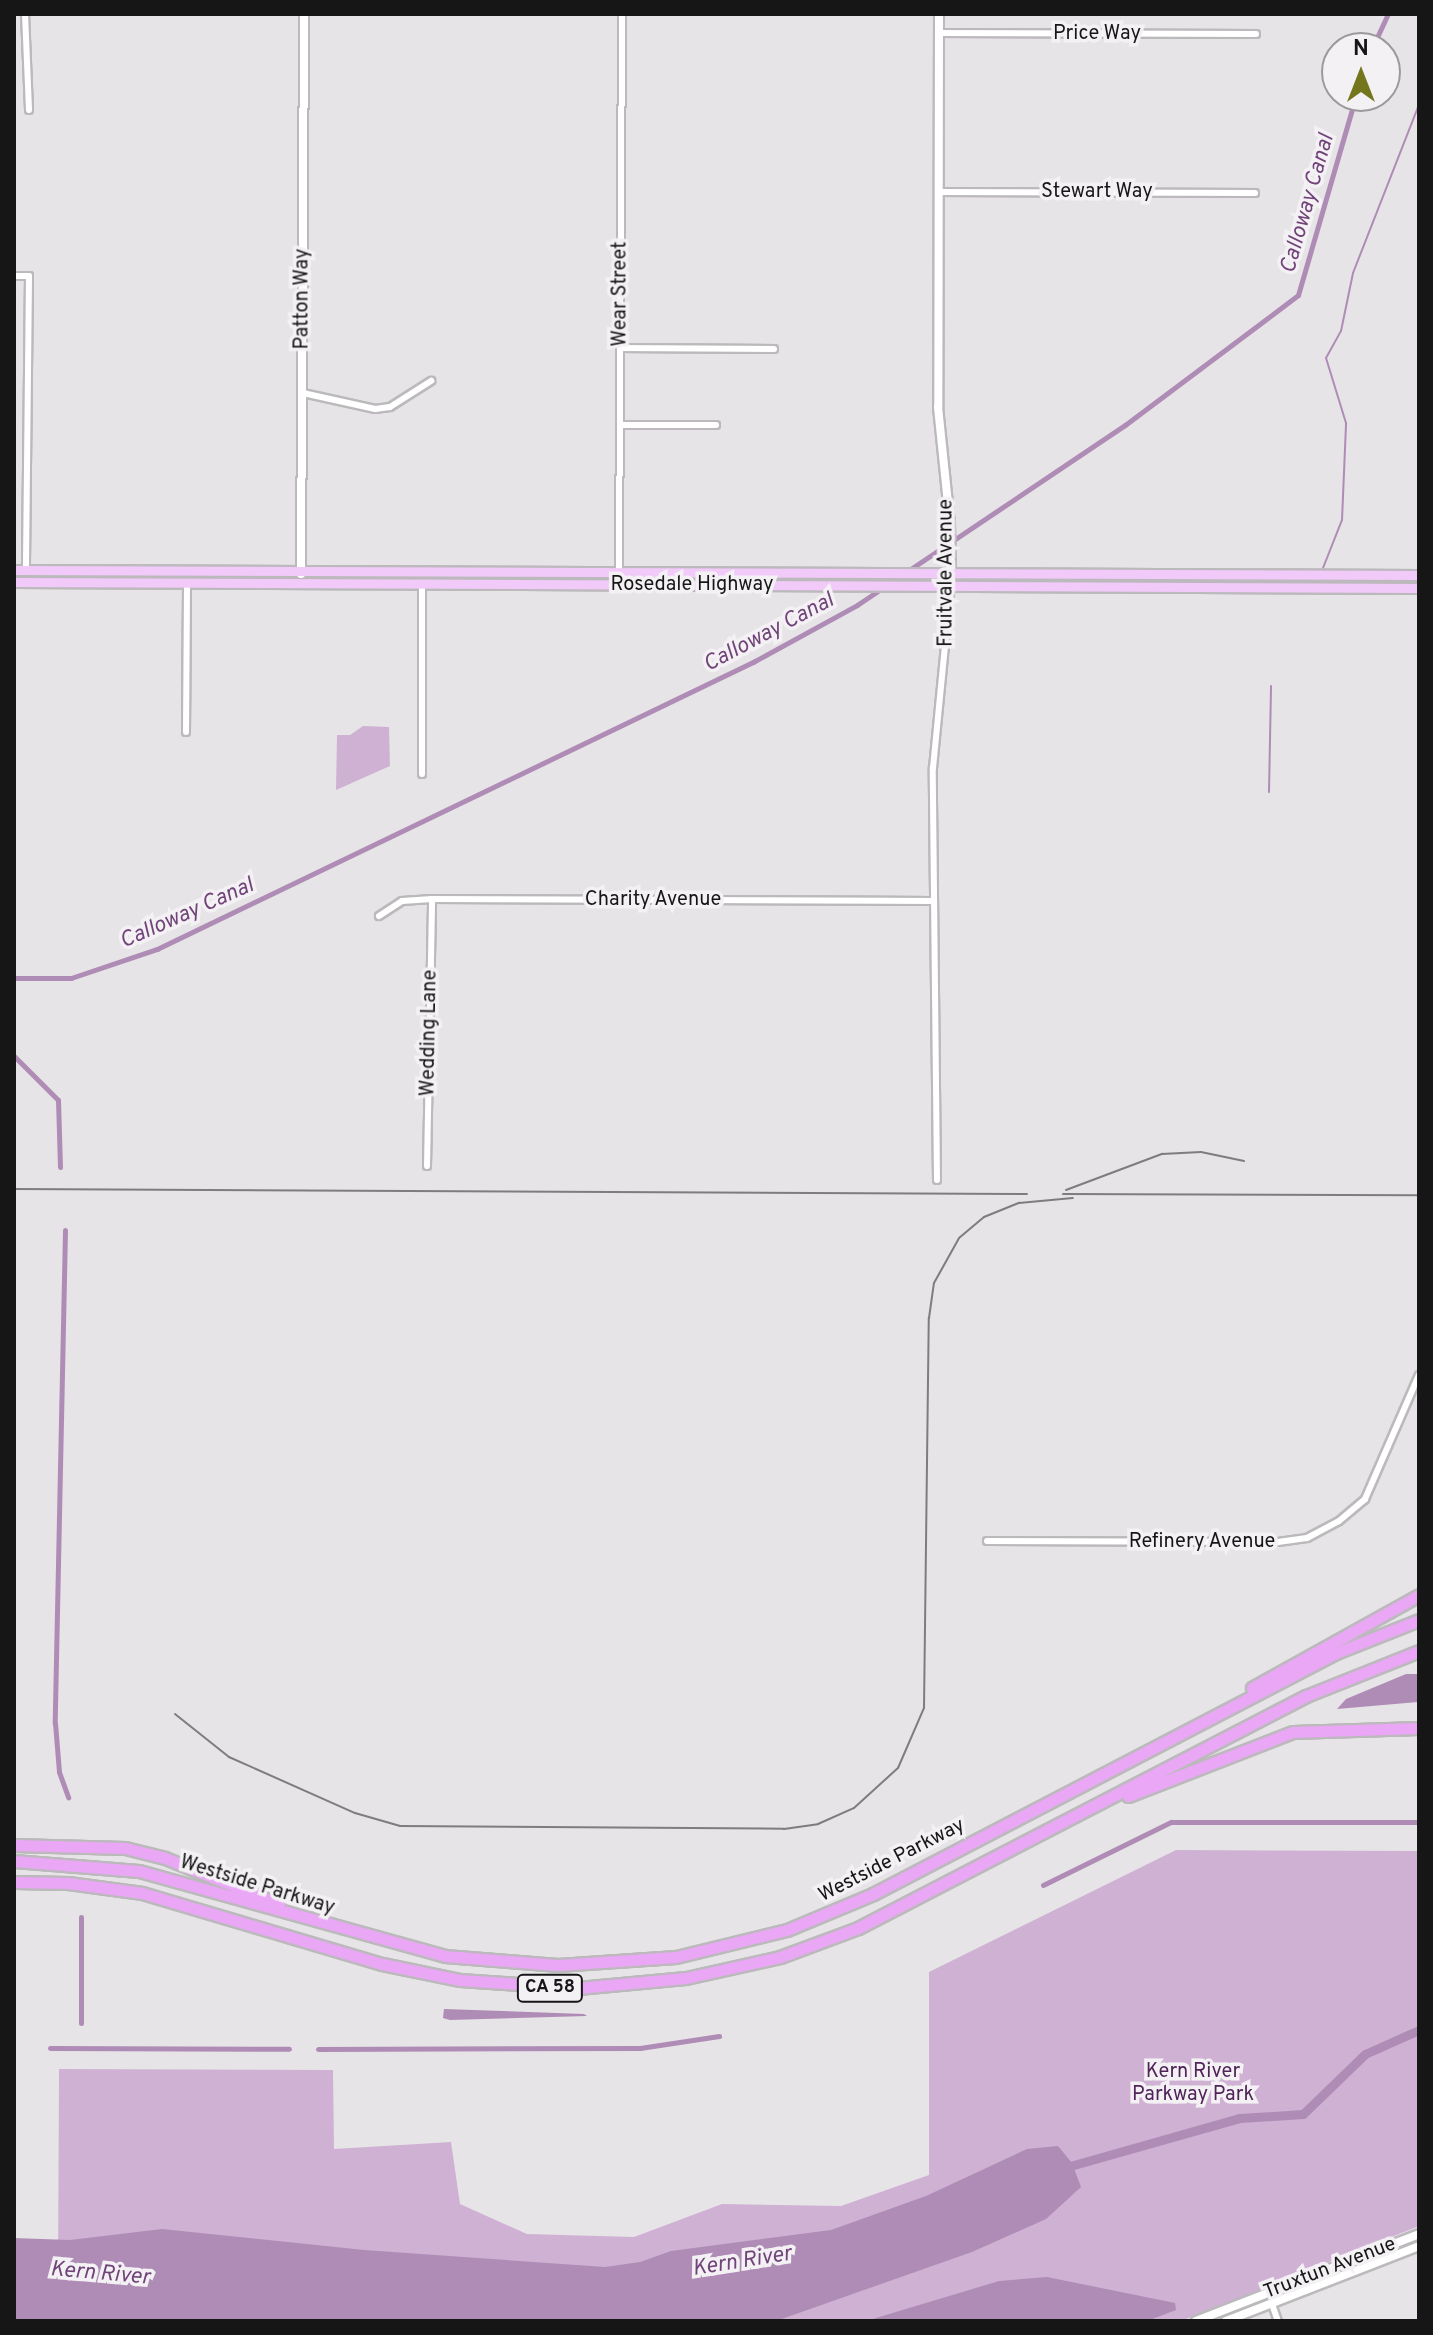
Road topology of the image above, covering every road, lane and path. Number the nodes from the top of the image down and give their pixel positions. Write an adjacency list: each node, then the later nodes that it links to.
1 (25, 14): 7 (street)
2 (304, 14): 14 (main road, Patton Way)
3 (622, 14): 11 (street, Wear Street)
4 (939, 14): 5 (main road, Fruitvale Avenue)
5 (938, 33): 6 (street, Price Way); 8 (main road, Fruitvale Avenue)
6 (1256, 34)
7 (29, 110)
8 (938, 192): 9 (street, Stewart Way); 25 (main road, Fruitvale Avenue)
9 (1255, 193)
10 (14, 276): 17 (street)
11 (621, 348): 12 (street); 15 (street, Wear Street)
12 (774, 349)
13 (431, 381): 14 (street)
14 (303, 393): 20 (main road, Patton Way)
15 (621, 425): 16 (street); 23 (street, Wear Street)
16 (716, 425)
17 (26, 570): 18 (main road, Rosedale Highway); 19 (main road)
18 (93, 570): 20 (main road, Rosedale Highway); 28 (main road)
19 (14, 572)
20 (301, 572): 21 (main road, Rosedale Highway); 30 (main road, Patton Way)
21 (428, 572): 22 (main road, Rosedale Highway); 31 (main road)
22 (492, 573): 23 (main road, Rosedale Highway); 32 (main road)
23 (619, 573): 24 (main road, Rosedale Highway); 33 (main road)
24 (700, 574): 25 (main road, Rosedale Highway); 34 (main road)
25 (951, 574): 26 (main road, Rosedale Highway); 35 (main road, Fruitvale Avenue)
26 (1419, 575)
27 (14, 582): 28 (main road, Rosedale Highway)
28 (26, 582): 29 (main road, Rosedale Highway)
29 (187, 582): 30 (main road, Rosedale Highway); 37 (street)
30 (301, 583): 31 (main road, Rosedale Highway)
31 (364, 583): 32 (main road, Rosedale Highway)
32 (422, 584): 33 (main road, Rosedale Highway); 38 (street)
33 (541, 584): 34 (main road, Rosedale Highway)
34 (624, 585): 35 (main road, Rosedale Highway)
35 (951, 586): 36 (main road, Rosedale Highway); 40 (street, Fruitvale Avenue)
36 (1419, 588)
37 (186, 732)
38 (422, 774)
39 (432, 899): 40 (street, Charity Avenue); 41 (street, Charity Avenue); 42 (street, Wedding Lane)
40 (932, 901): 43 (street, Fruitvale Avenue)
41 (379, 916)
42 (427, 1166)
43 (937, 1180)
44 (1419, 1375): 45 (street, Refinery Avenue)
45 (987, 1541)
46 (1419, 1595): 49 (highway)
47 (1419, 1620): 49 (highway, Westside Parkway)
48 (1419, 1651): 51 (highway, Westside Parkway)
49 (1208, 1718): 55 (highway, Westside Parkway / CA 58)
50 (1419, 1728): 51 (highway)
51 (1054, 1828): 54 (highway, Westside Parkway / CA 58)
52 (14, 1845): 55 (highway)
53 (14, 1861): 55 (highway, Westside Parkway / CA 58)
54 (14, 1882)
55 (337, 1928)
56 (1419, 2234): 58 (main road, Truxtun Avenue)
57 (1419, 2246): 59 (main road, Truxtun Avenue)
58 (1293, 2284): 59 (main road); 60 (main road, Truxtun Avenue)
59 (1272, 2304): 61 (main road, Truxtun Avenue); 62 (street)
60 (1196, 2321)
61 (1226, 2321)
62 (1278, 2321)

